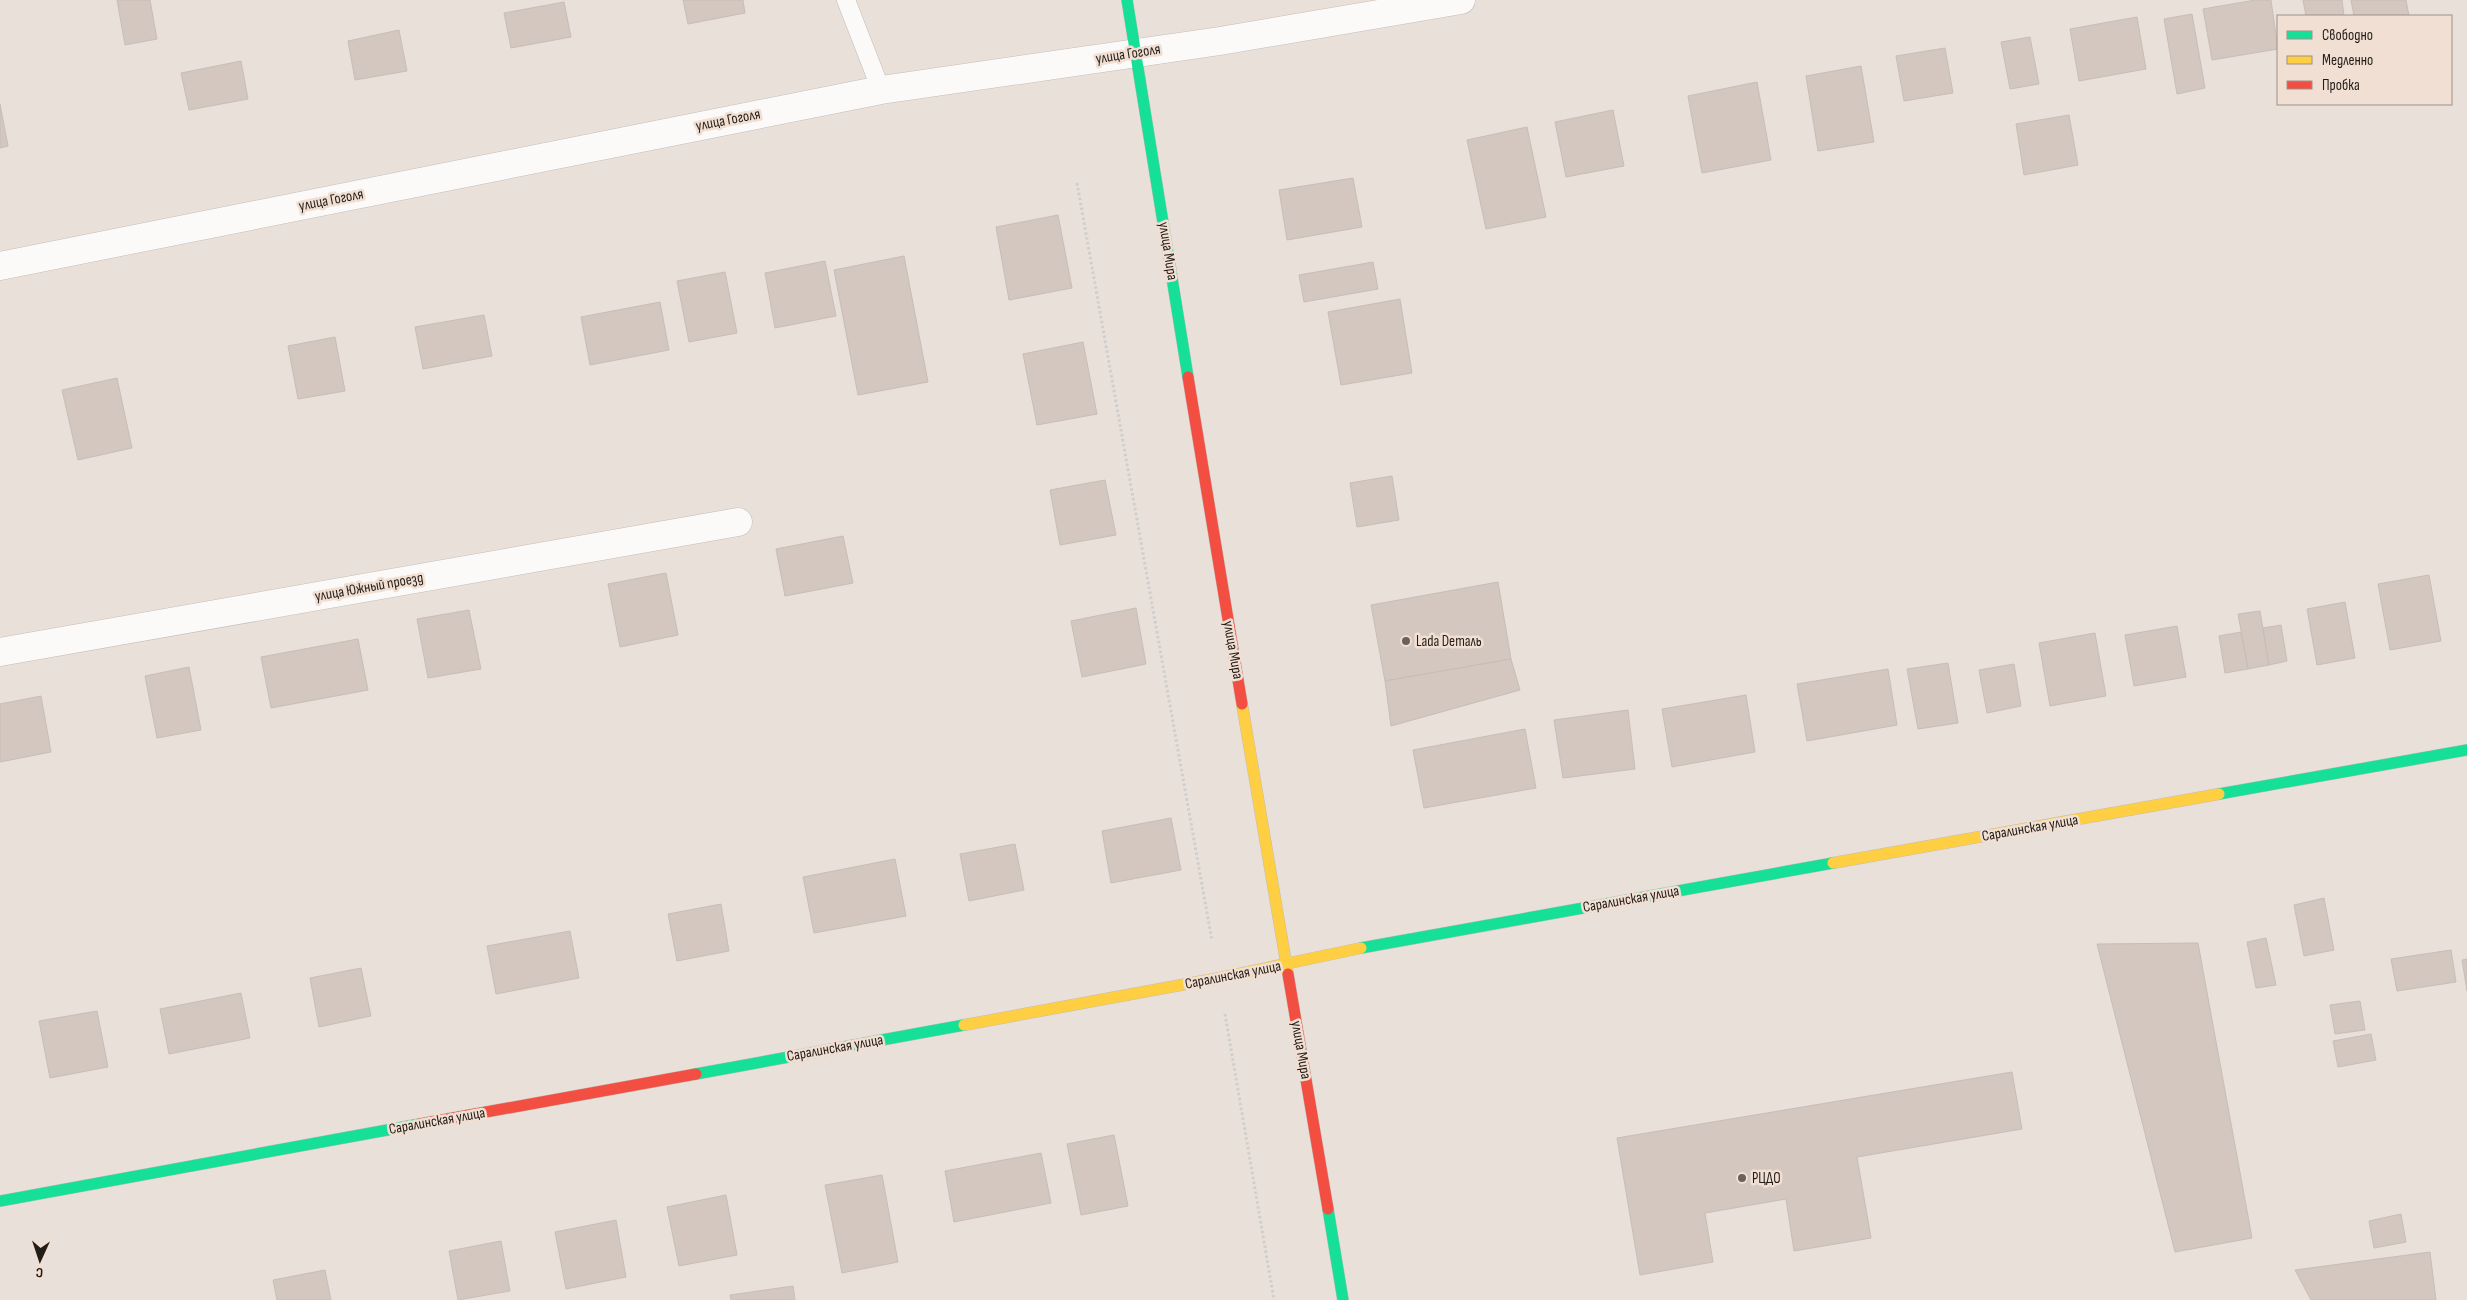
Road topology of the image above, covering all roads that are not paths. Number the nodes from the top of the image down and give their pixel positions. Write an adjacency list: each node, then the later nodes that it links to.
1 (846, 0): 5 (lane)
2 (1127, 0): 4 (street, улица Мира)
3 (1461, 0): 4 (street, улица Гоголя)
4 (1136, 53): 5 (street, улица Гоголя); 10 (street, улица Мира)
5 (881, 90): 6 (street, улица Гоголя)
6 (0, 266)
7 (738, 522): 8 (street, улица Южный проезд)
8 (0, 652)
9 (2467, 750): 10 (street, Саралинская улица)
10 (1286, 965): 11 (street, Саралинская улица); 12 (street, улица Мира)
11 (0, 1201)
12 (1343, 1300)

